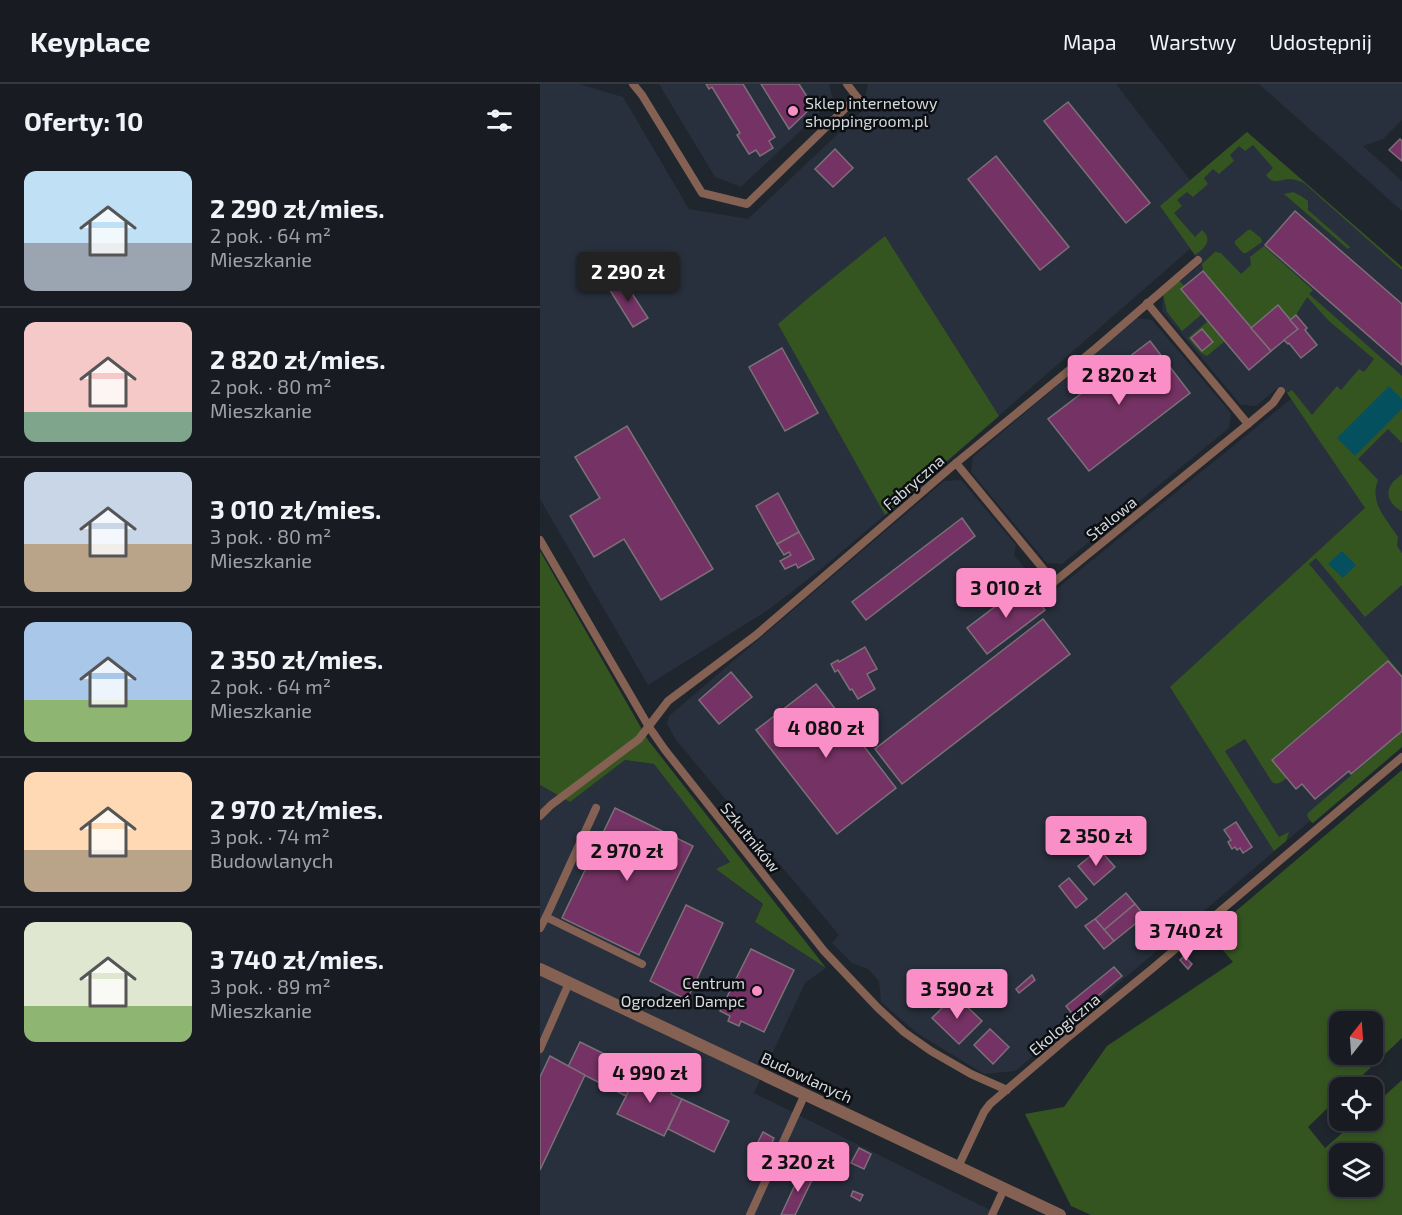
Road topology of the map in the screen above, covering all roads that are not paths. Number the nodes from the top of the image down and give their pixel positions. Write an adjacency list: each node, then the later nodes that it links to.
1 (633, 84): 3 (lane)
2 (847, 84): 3 (lane)
3 (857, 97): 4 (lane)
4 (863, 105)
5 (1198, 260): 6 (lane, Fabryczna)
6 (1147, 303): 8 (lane); 9 (lane, Fabryczna)
7 (1281, 391): 8 (lane, Stalowa)
8 (1248, 424): 9 (lane, Stalowa)
9 (956, 463): 11 (lane, Fabryczna)
10 (540, 540): 11 (lane, Szkutników)
11 (649, 727): 14 (lane, Fabryczna); 21 (lane, Szkutników)
12 (1402, 757): 21 (lane, Ekologiczna)
13 (596, 808): 15 (lane)
14 (540, 816)
15 (546, 917): 16 (lane); 17 (lane)
16 (540, 928)
17 (642, 964)
18 (540, 969): 19 (street, Budowlanych)
19 (569, 983): 20 (lane); 22 (street, Budowlanych)
20 (540, 1049)
21 (1007, 1090): 23 (lane, Ekologiczna)
22 (805, 1094): 23 (street, Budowlanych); 25 (lane)
23 (958, 1167): 24 (street, Budowlanych)
24 (1004, 1189): 26 (lane); 27 (street, Budowlanych)
25 (750, 1215)
26 (992, 1215)
27 (1060, 1215)

